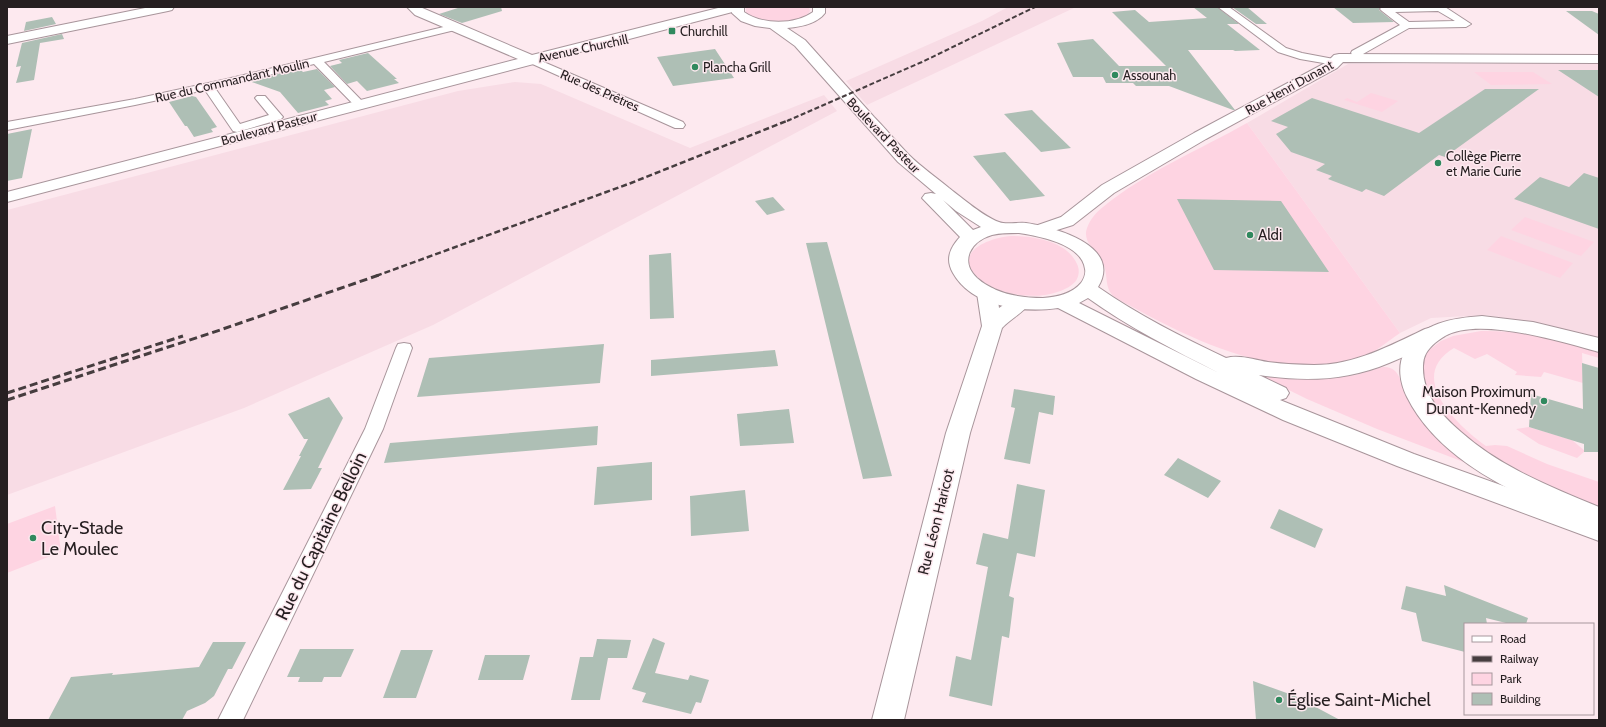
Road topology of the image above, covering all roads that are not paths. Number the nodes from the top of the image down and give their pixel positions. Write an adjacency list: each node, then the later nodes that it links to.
1 (168, 7): 11 (main road)
2 (413, 7): 10 (main road, Rue des Prêtres)
3 (819, 7): 7 (main road)
4 (1223, 7): 17 (street)
5 (1442, 8): 9 (street); 9 (street)
6 (738, 10): 8 (main road, Avenue Churchill); 15 (main road, Avenue Churchill)
7 (799, 23): 8 (main road); 12 (main road)
8 (774, 25): 12 (main road, Boulevard Pasteur)
9 (1407, 25): 13 (street)
10 (456, 27): 15 (main road, Rue des Prêtres); 16 (street, Rue du Commandant Moulin)
11 (7, 40)
12 (800, 43): 23 (main road, Boulevard Pasteur)
13 (1361, 58): 14 (main road, Rue Henri Dunant); 17 (main road, Rue Henri Dunant)
14 (1599, 59)
15 (532, 60): 20 (main road, Boulevard Pasteur); 21 (street, Rue des Prêtres)
16 (317, 61): 18 (street, Rue du Commandant Moulin); 20 (street)
17 (1335, 62): 25 (main road, Rue Henri Dunant)
18 (208, 86): 19 (street); 22 (street, Rue du Commandant Moulin)
19 (261, 98)
20 (359, 104): 24 (main road, Boulevard Pasteur)
21 (679, 125)
22 (7, 126)
23 (904, 159): 26 (main road, Boulevard Pasteur); 28 (main road)
24 (7, 198)
25 (1078, 212): 27 (main road, Rue Henri Dunant); 29 (main road)
26 (997, 229): 27 (main road); 28 (main road)
27 (1041, 230): 29 (main road)
28 (971, 238): 31 (main road)
29 (1078, 246): 30 (main road)
30 (1088, 289): 32 (main road); 38 (main road)
31 (987, 293): 33 (main road); 34 (main road, Rue Léon Haricot)
32 (1061, 302): 33 (main road); 40 (main road)
33 (1020, 303): 34 (main road, Rue Léon Haricot)
34 (992, 326): 42 (main road, Rue Léon Haricot)
35 (1432, 334): 36 (main road); 38 (main road); 39 (main road)
36 (1599, 345)
37 (404, 348): 41 (street, Rue du Capitaine Belloin)
38 (1187, 348): 39 (main road)
39 (1599, 519)
40 (1599, 531)
41 (230, 720)
42 (888, 720)

